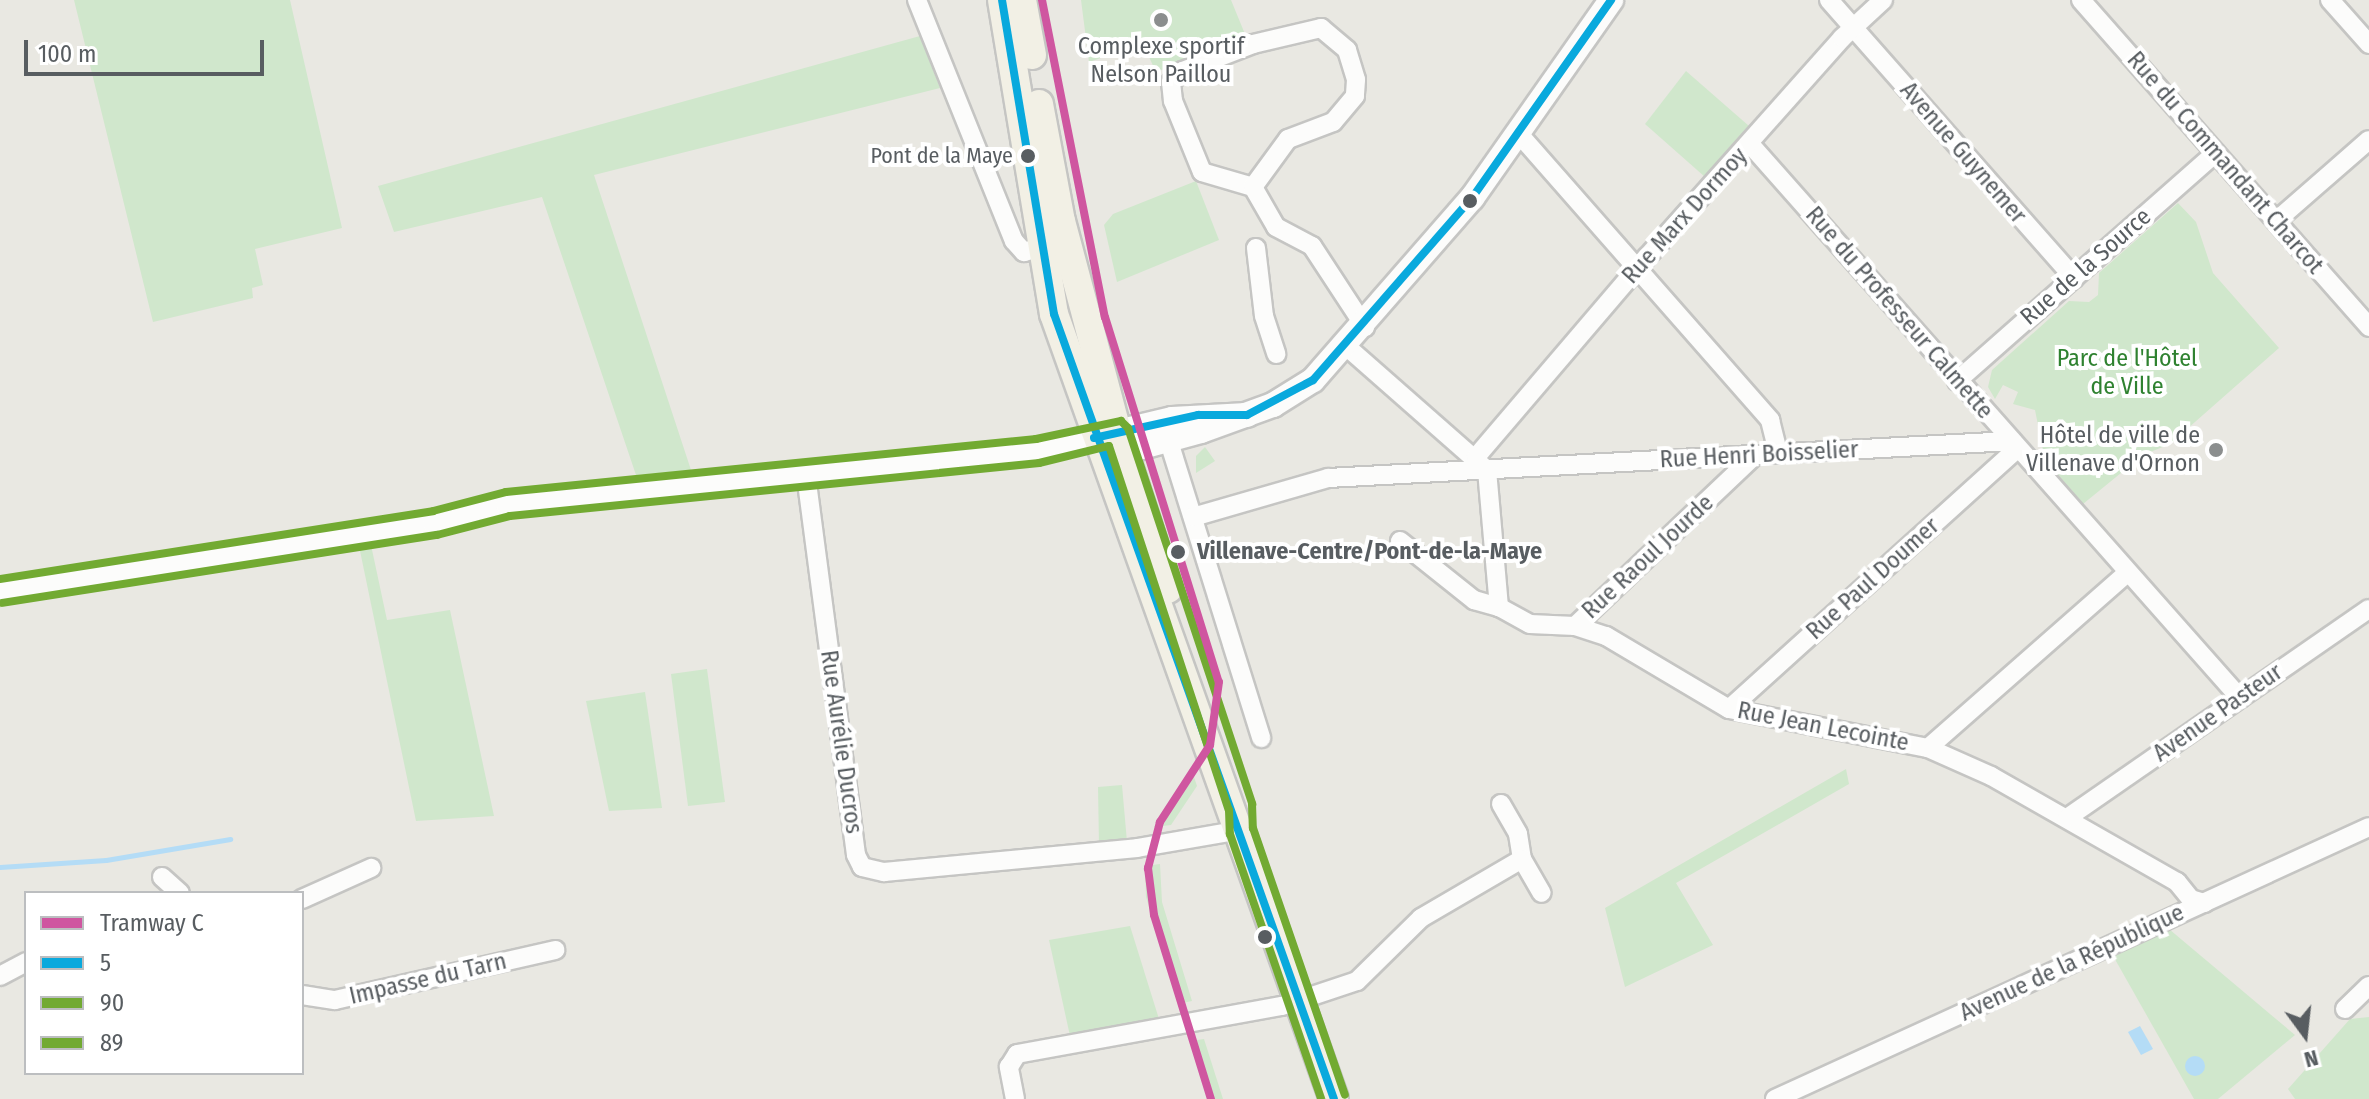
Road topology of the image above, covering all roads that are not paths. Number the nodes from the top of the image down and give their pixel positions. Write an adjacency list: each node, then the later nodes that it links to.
1 (917, 0): 19 (street)
2 (1002, 0): 19 (main road)
3 (1022, 0): 17 (main road)
4 (1611, 0): 11 (street)
5 (1829, 0): 9 (street, Avenue Guynemer)
6 (1883, 0): 9 (street, Rue Marx Dormoy)
7 (2081, 0): 14 (street, Rue du Commandant Charcot)
8 (2330, 0): 10 (street)
9 (1853, 27): 13 (street, Rue Marx Dormoy); 21 (street, Avenue Guynemer)
10 (2369, 44)
11 (1519, 134): 20 (street); 22 (street)
12 (2369, 140): 16 (street)
13 (1750, 144): 20 (street, Rue Marx Dormoy); 27 (street, Rue du Professeur Calmette)
14 (2216, 153): 16 (street, Rue du Commandant Charcot); 21 (street, Rue de la Source)
15 (1253, 187): 15 (street); 22 (street)
16 (2276, 221): 23 (street, Rue du Commandant Charcot)
17 (1063, 228): 19 (street); 26 (main road)
18 (1256, 248): 25 (street)
19 (1041, 251): 26 (street); 28 (main road)
20 (1636, 270): 31 (street); 33 (street, Rue Marx Dormoy)
21 (2074, 278): 27 (street, Rue de la Source)
22 (1365, 327): 24 (street)
23 (2369, 327)
24 (1347, 347): 28 (street); 33 (street)
25 (1276, 354)
26 (1101, 369): 28 (main road)
27 (1957, 381): 30 (street, Rue du Professeur Calmette)
28 (1112, 441): 34 (street); 49 (main road)
29 (1170, 445): 35 (street)
30 (2015, 445): 31 (street, Rue Henri Boisselier); 37 (street, Rue du Professeur Calmette); 43 (street, Rue Paul Doumer)
31 (1778, 453): 32 (street, Rue Henri Boisselier)
32 (1755, 455): 33 (street, Rue Henri Boisselier); 41 (street, Rue Raoul Jourde)
33 (1482, 463): 35 (street, Rue Henri Boisselier); 39 (street)
34 (806, 475): 38 (street); 49 (street, Rue Aurélie Ducros)
35 (1193, 517): 44 (street)
36 (1400, 541): 39 (street, Rue Jean Lecointe)
37 (2127, 573): 42 (street, Rue du Professeur Calmette); 45 (street)
38 (0, 591)
39 (1499, 607): 41 (street, Rue Jean Lecointe)
40 (2369, 609): 42 (street, Avenue Pasteur)
41 (1575, 626): 43 (street, Rue Jean Lecointe)
42 (2240, 698): 47 (street, Avenue Pasteur)
43 (1729, 709): 45 (street, Rue Jean Lecointe)
44 (1261, 738)
45 (1928, 748): 47 (street, Rue Jean Lecointe)
46 (1501, 804): 50 (street)
47 (2067, 818): 56 (street, Rue Jean Lecointe)
48 (2369, 827): 56 (street, Avenue de la République)
49 (1241, 830): 62 (main road)
50 (1522, 859): 54 (street); 62 (street)
51 (371, 868): 55 (street)
52 (162, 877): 53 (street)
53 (178, 891)
54 (1542, 893)
55 (304, 898)
56 (2204, 903): 66 (street, Avenue de la République)
57 (555, 950): 61 (street, Impasse du Tarn)
58 (24, 963): 59 (street)
59 (0, 976)
60 (2369, 986): 63 (street)
61 (304, 995)
62 (1300, 1000): 64 (street); 65 (main road)
63 (2345, 1009)
64 (1015, 1099)
65 (1334, 1099)
66 (1775, 1099)

